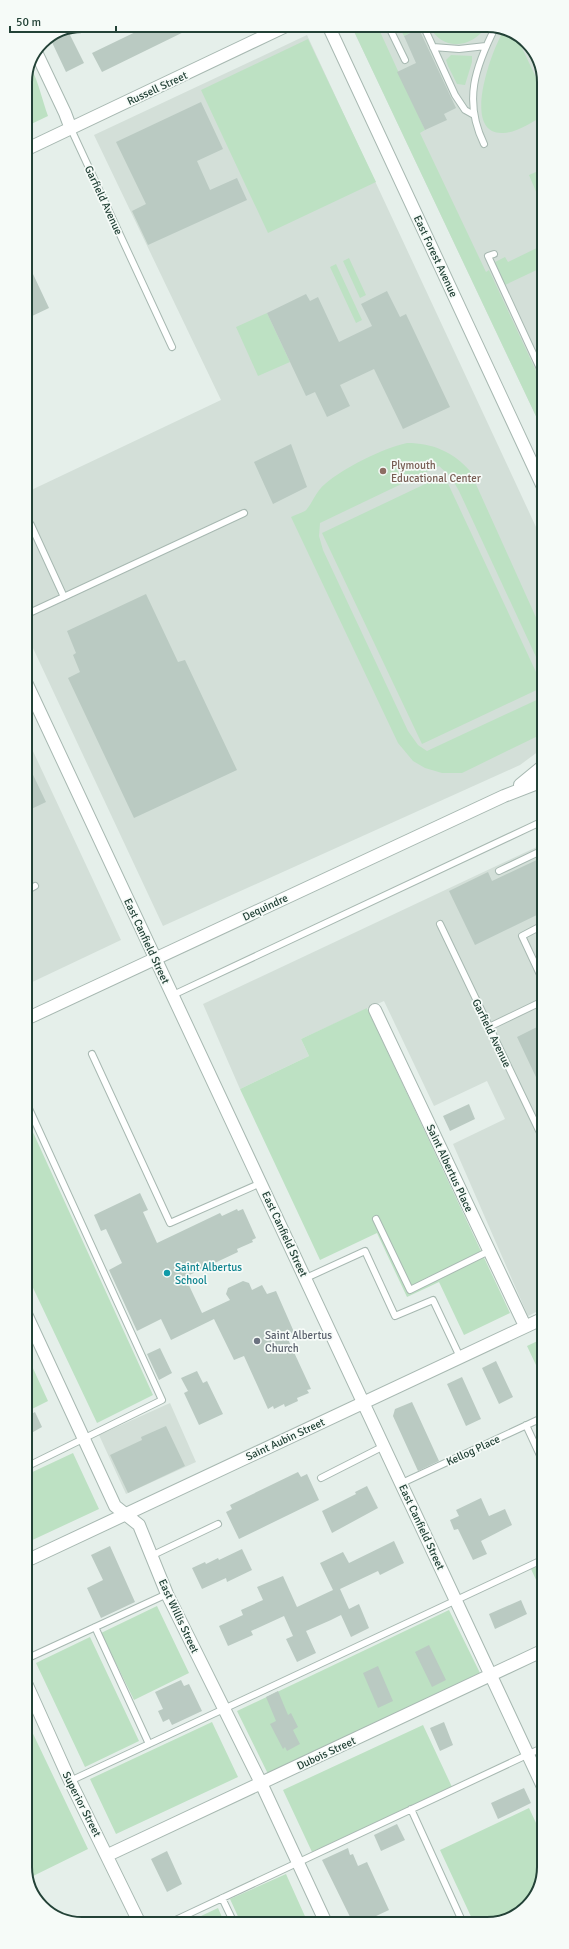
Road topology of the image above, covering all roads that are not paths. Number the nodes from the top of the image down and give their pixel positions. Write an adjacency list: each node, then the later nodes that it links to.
1 (273, 32): 11 (street, Russell Street)
2 (331, 32): 17 (street, East Forest Avenue)
3 (391, 32): 9 (lane)
4 (426, 32): 7 (lane)
5 (493, 33): 6 (lane)
6 (486, 46): 7 (lane); 10 (lane)
7 (433, 47): 10 (lane)
8 (39, 58): 11 (street, Garfield Avenue)
9 (405, 60)
10 (474, 115): 12 (lane)
11 (70, 129): 13 (street, Russell Street); 15 (lane, Garfield Avenue)
12 (484, 144)
13 (32, 147)
14 (494, 254): 16 (lane)
15 (172, 347)
16 (537, 362)
17 (537, 474)
18 (244, 514): 20 (lane)
19 (32, 527): 20 (lane)
20 (64, 597): 21 (lane)
21 (32, 612)
22 (32, 695): 33 (street, East Canfield Street)
23 (537, 772): 25 (street, Dequindre)
24 (537, 782): 25 (street, Dequindre)
25 (504, 796): 33 (street, Dequindre)
26 (537, 824): 35 (lane)
27 (537, 853): 28 (lane)
28 (499, 871)
29 (35, 886): 30 (lane)
30 (32, 887)
31 (440, 924): 39 (lane, Garfield Avenue)
32 (537, 928): 34 (lane)
33 (156, 958): 35 (street, East Canfield Street); 38 (street, Dequindre)
34 (537, 968)
35 (173, 995): 43 (street, East Canfield Street)
36 (537, 1004): 39 (lane)
37 (375, 1010): 45 (street, Saint Albertus Place)
38 (32, 1016)
39 (489, 1027): 42 (lane, Garfield Avenue)
40 (92, 1054): 43 (lane)
41 (32, 1115): 54 (lane)
42 (537, 1126)
43 (261, 1183): 46 (street, East Canfield Street)
44 (376, 1219): 45 (lane)
45 (489, 1251): 48 (street, Saint Albertus Place)
46 (306, 1278): 50 (lane); 51 (street, East Canfield Street)
47 (537, 1321): 48 (street, Saint Aubin Street)
48 (525, 1326): 50 (street, Saint Aubin Street)
49 (32, 1327): 54 (street, East Willis Street)
50 (460, 1357): 51 (street, Saint Aubin Street)
51 (364, 1402): 55 (street, East Canfield Street); 60 (street, Saint Aubin Street)
52 (537, 1420): 53 (lane, Kellog Place)
53 (526, 1425): 56 (lane); 59 (lane, Kellog Place)
54 (84, 1439): 57 (lane); 60 (street, East Willis Street)
55 (384, 1446): 58 (lane); 59 (street, East Canfield Street)
56 (537, 1449)
57 (32, 1464)
58 (321, 1478)
59 (402, 1483): 66 (street, East Canfield Street)
60 (127, 1514): 62 (street, East Willis Street); 63 (street, Saint Aubin Street)
61 (218, 1524): 62 (lane)
62 (151, 1556): 65 (street, East Willis Street)
63 (32, 1558)
64 (537, 1562): 66 (lane)
65 (167, 1594): 67 (lane); 72 (street, East Willis Street)
66 (456, 1600): 70 (street, East Canfield Street); 72 (lane)
67 (95, 1627): 69 (lane); 73 (lane)
68 (537, 1653): 70 (street, Dubois Street)
69 (32, 1656)
70 (492, 1675): 75 (street, East Canfield Street); 78 (street, Dubois Street)
71 (32, 1697): 77 (street, Superior Street)
72 (224, 1709): 73 (lane); 78 (street, East Willis Street)
73 (149, 1744): 77 (lane)
74 (537, 1750): 75 (lane)
75 (528, 1754): 76 (street, East Canfield Street); 79 (lane)
76 (537, 1774)
77 (70, 1781): 80 (street, Superior Street)
78 (261, 1783): 80 (street, Dubois Street); 81 (street, East Willis Street)
79 (411, 1809): 81 (lane); 87 (lane)
80 (108, 1855): 83 (street, Superior Street)
81 (298, 1862): 82 (lane); 86 (street, East Willis Street)
82 (222, 1898): 84 (lane); 85 (lane)
83 (137, 1917)
84 (182, 1917)
85 (231, 1917)
86 (323, 1917)
87 (460, 1917)

